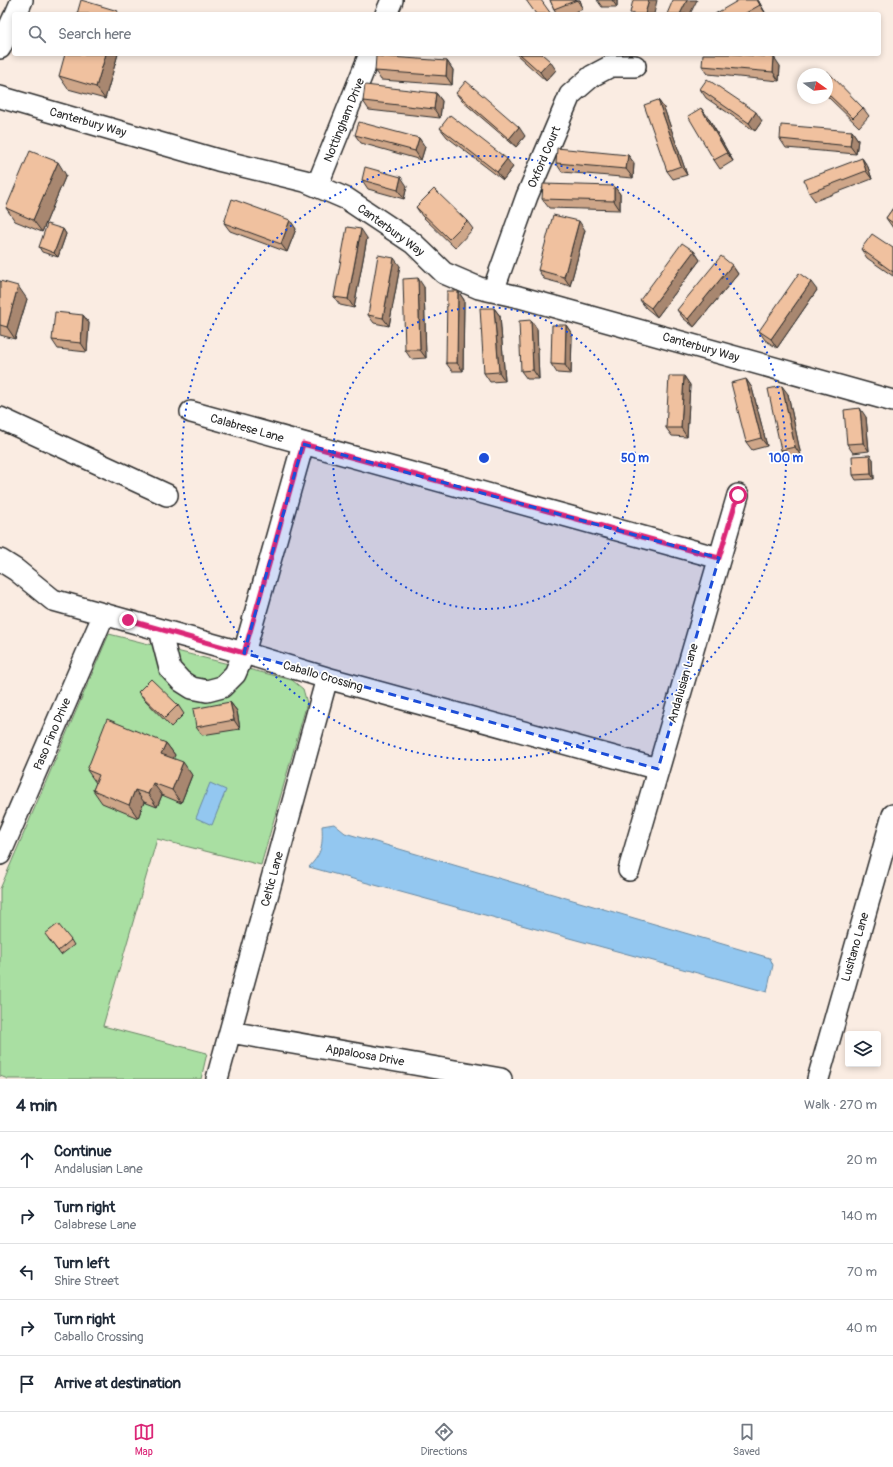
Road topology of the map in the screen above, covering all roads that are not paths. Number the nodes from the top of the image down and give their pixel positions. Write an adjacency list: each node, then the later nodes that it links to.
1 (22, 0): 3 (street)
2 (392, 0): 4 (street)
3 (17, 12)
4 (387, 12)
5 (12, 21): 6 (street)
6 (0, 48)
7 (369, 56): 10 (street, Nottingham Drive)
8 (635, 66): 11 (street, Oxford Court)
9 (0, 97): 10 (street, Canterbury Way)
10 (317, 186): 11 (street, Canterbury Way)
11 (493, 291): 12 (street, Canterbury Way)
12 (893, 402)
13 (191, 412): 15 (street, Calabrese Lane)
14 (0, 418): 17 (street)
15 (303, 444): 18 (street, Calabrese Lane); 22 (street)
16 (738, 495): 18 (street, Andalusian Lane)
17 (167, 496)
18 (719, 558): 24 (street, Andalusian Lane)
19 (0, 560): 20 (street, Caballo Crossing)
20 (104, 614): 21 (street, Caballo Crossing); 27 (street, Paso Fino Drive)
21 (160, 630): 22 (street, Caballo Crossing); 22 (street)
22 (244, 653): 23 (street, Caballo Crossing)
23 (327, 678): 24 (street, Caballo Crossing); 29 (street, Celtic Lane)
24 (658, 769): 28 (street, Andalusian Lane)
25 (893, 815): 26 (street, Lusitano Lane)
26 (890, 838): 32 (street, Lusitano Lane)
27 (0, 854)
28 (628, 870)
29 (230, 1032): 30 (street, Celtic Lane); 31 (street, Appaloosa Drive)
30 (217, 1079)
31 (501, 1079)
32 (818, 1079)

